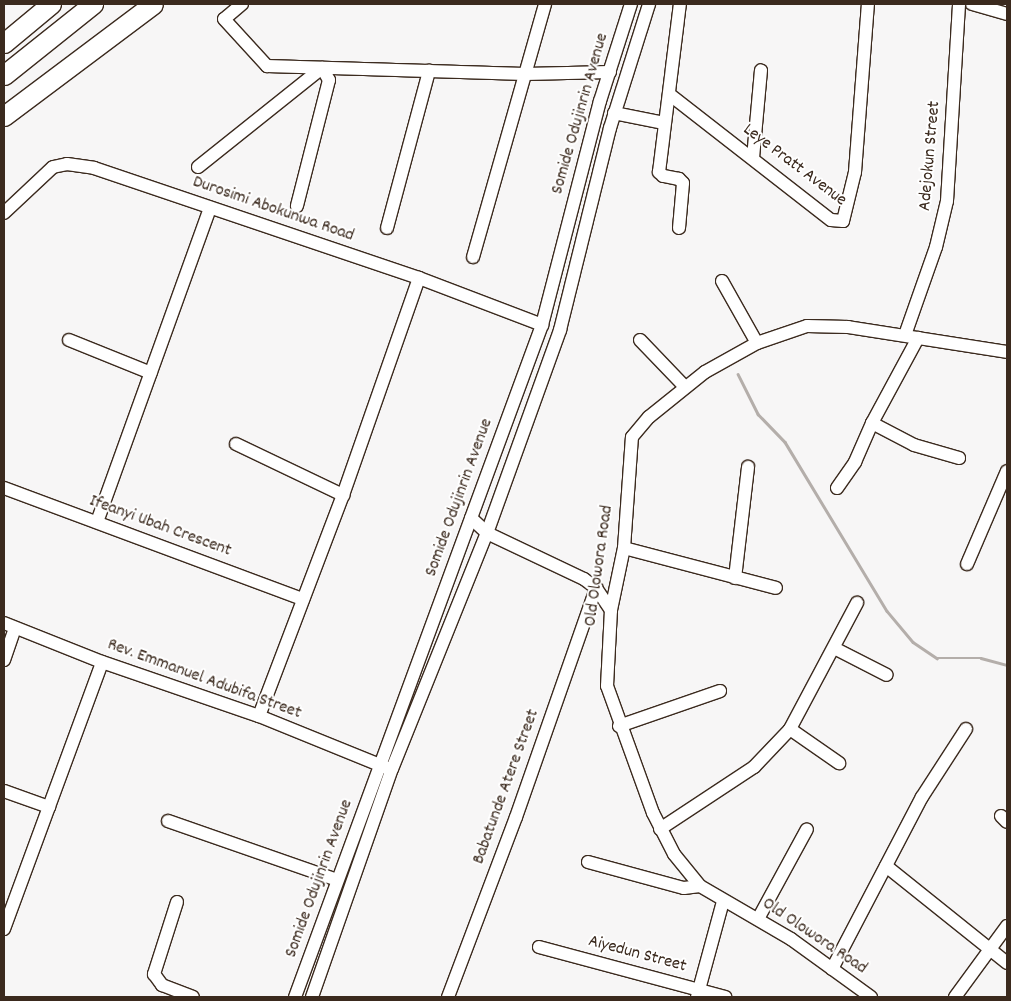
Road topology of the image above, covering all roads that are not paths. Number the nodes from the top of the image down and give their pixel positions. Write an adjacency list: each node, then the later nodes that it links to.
1 (51, 4): 13 (highway)
2 (94, 4): 19 (highway)
3 (153, 4): 22 (highway)
4 (242, 4): 14 (street)
5 (545, 4): 18 (street)
6 (631, 4): 17 (street, Somide Odujinrin Avenue)
7 (649, 4): 21 (street)
8 (680, 4): 20 (street)
9 (868, 4): 24 (street, Leye Pratt Avenue)
10 (959, 4): 37 (street, Adejokun Street)
11 (972, 4): 12 (street)
12 (1007, 14)
13 (4, 43)
14 (322, 68): 16 (street); 25 (street); 26 (street)
15 (761, 70): 24 (street)
16 (429, 71): 18 (street); 29 (street)
17 (610, 72): 18 (street); 34 (street, Somide Odujinrin Avenue)
18 (525, 74): 31 (street)
19 (4, 75)
20 (669, 94): 23 (street); 24 (street, Leye Pratt Avenue)
21 (614, 113): 23 (street); 35 (street)
22 (4, 116)
23 (664, 123): 30 (street)
24 (753, 158)
25 (198, 167)
26 (296, 206)
27 (210, 208): 28 (street, Durosimi Abokunwa Road); 32 (street, Durosimi Abokunwa Road); 43 (street)
28 (4, 213)
29 (387, 228)
30 (679, 228)
31 (473, 257)
32 (419, 278): 36 (street, Durosimi Abokunwa Road); 52 (street)
33 (722, 281): 41 (street)
34 (551, 290): 35 (street); 36 (street, Somide Odujinrin Avenue)
35 (570, 294): 55 (street)
36 (542, 325): 53 (street, Somide Odujinrin Avenue)
37 (905, 336): 38 (street, Old Olowora Road); 41 (street, Old Olowora Road)
38 (918, 338): 42 (street, Old Olowora Road); 45 (street)
39 (69, 340): 43 (street)
40 (640, 340): 44 (street)
41 (757, 344): 44 (street, Old Olowora Road)
42 (1007, 352)
43 (151, 373): 54 (street)
44 (684, 388): 56 (street, Old Olowora Road)
45 (872, 423): 47 (street); 51 (street)
46 (236, 444): 52 (street)
47 (959, 458)
48 (748, 467): 58 (street)
49 (1007, 471): 57 (street)
50 (4, 488): 54 (street, Ifeanyi Ubah Crescent)
51 (837, 488)
52 (343, 495): 61 (street)
53 (470, 518): 55 (street); 75 (street, Somide Odujinrin Avenue)
54 (97, 522): 61 (street, Ifeanyi Ubah Crescent)
55 (487, 533): 59 (street); 75 (street)
56 (624, 548): 58 (street); 63 (street, Old Olowora Road)
57 (967, 564)
58 (735, 578): 60 (street)
59 (596, 588): 63 (street); 98 (street, Babatunde Atere Street)
60 (776, 588)
61 (303, 599): 70 (street)
62 (857, 603): 65 (street)
63 (611, 610): 71 (street, Old Olowora Road)
64 (9, 625): 66 (street); 67 (street, Rev. Emmanuel Adubifa Street)
65 (834, 648): 68 (street); 72 (street)
66 (4, 660)
67 (102, 662): 70 (street, Rev. Emmanuel Adubifa Street); 77 (street)
68 (887, 675)
69 (720, 691): 71 (street)
70 (259, 716): 75 (street, Rev. Emmanuel Adubifa Street)
71 (619, 726): 79 (street, Old Olowora Road)
72 (790, 729): 74 (street); 79 (street)
73 (966, 729): 82 (street)
74 (839, 763)
75 (386, 767): 83 (street, Somide Odujinrin Avenue); 95 (street)
76 (4, 791): 77 (street)
77 (49, 807): 89 (street)
78 (168, 821): 83 (street)
79 (660, 829): 84 (street, Old Olowora Road)
80 (807, 829): 87 (street)
81 (588, 862): 84 (street)
82 (886, 866): 91 (street); 93 (street)
83 (337, 880): 97 (street, Somide Odujinrin Avenue)
84 (700, 886): 85 (street, Old Olowora Road)
85 (723, 901): 87 (street, Old Olowora Road); 94 (street)
86 (177, 902): 96 (street)
87 (758, 919): 93 (street, Old Olowora Road)
88 (1007, 926): 91 (street)
89 (4, 929)
90 (539, 947): 94 (street, Aiyedun Street)
91 (989, 948): 92 (street); 101 (street)
92 (1007, 963)
93 (832, 969): 100 (street, Old Olowora Road)
94 (698, 994): 99 (street, Aiyedun Street)
95 (317, 996)
96 (193, 997)
97 (295, 997)
98 (448, 997)
99 (725, 997)
100 (871, 997)
101 (956, 997)

